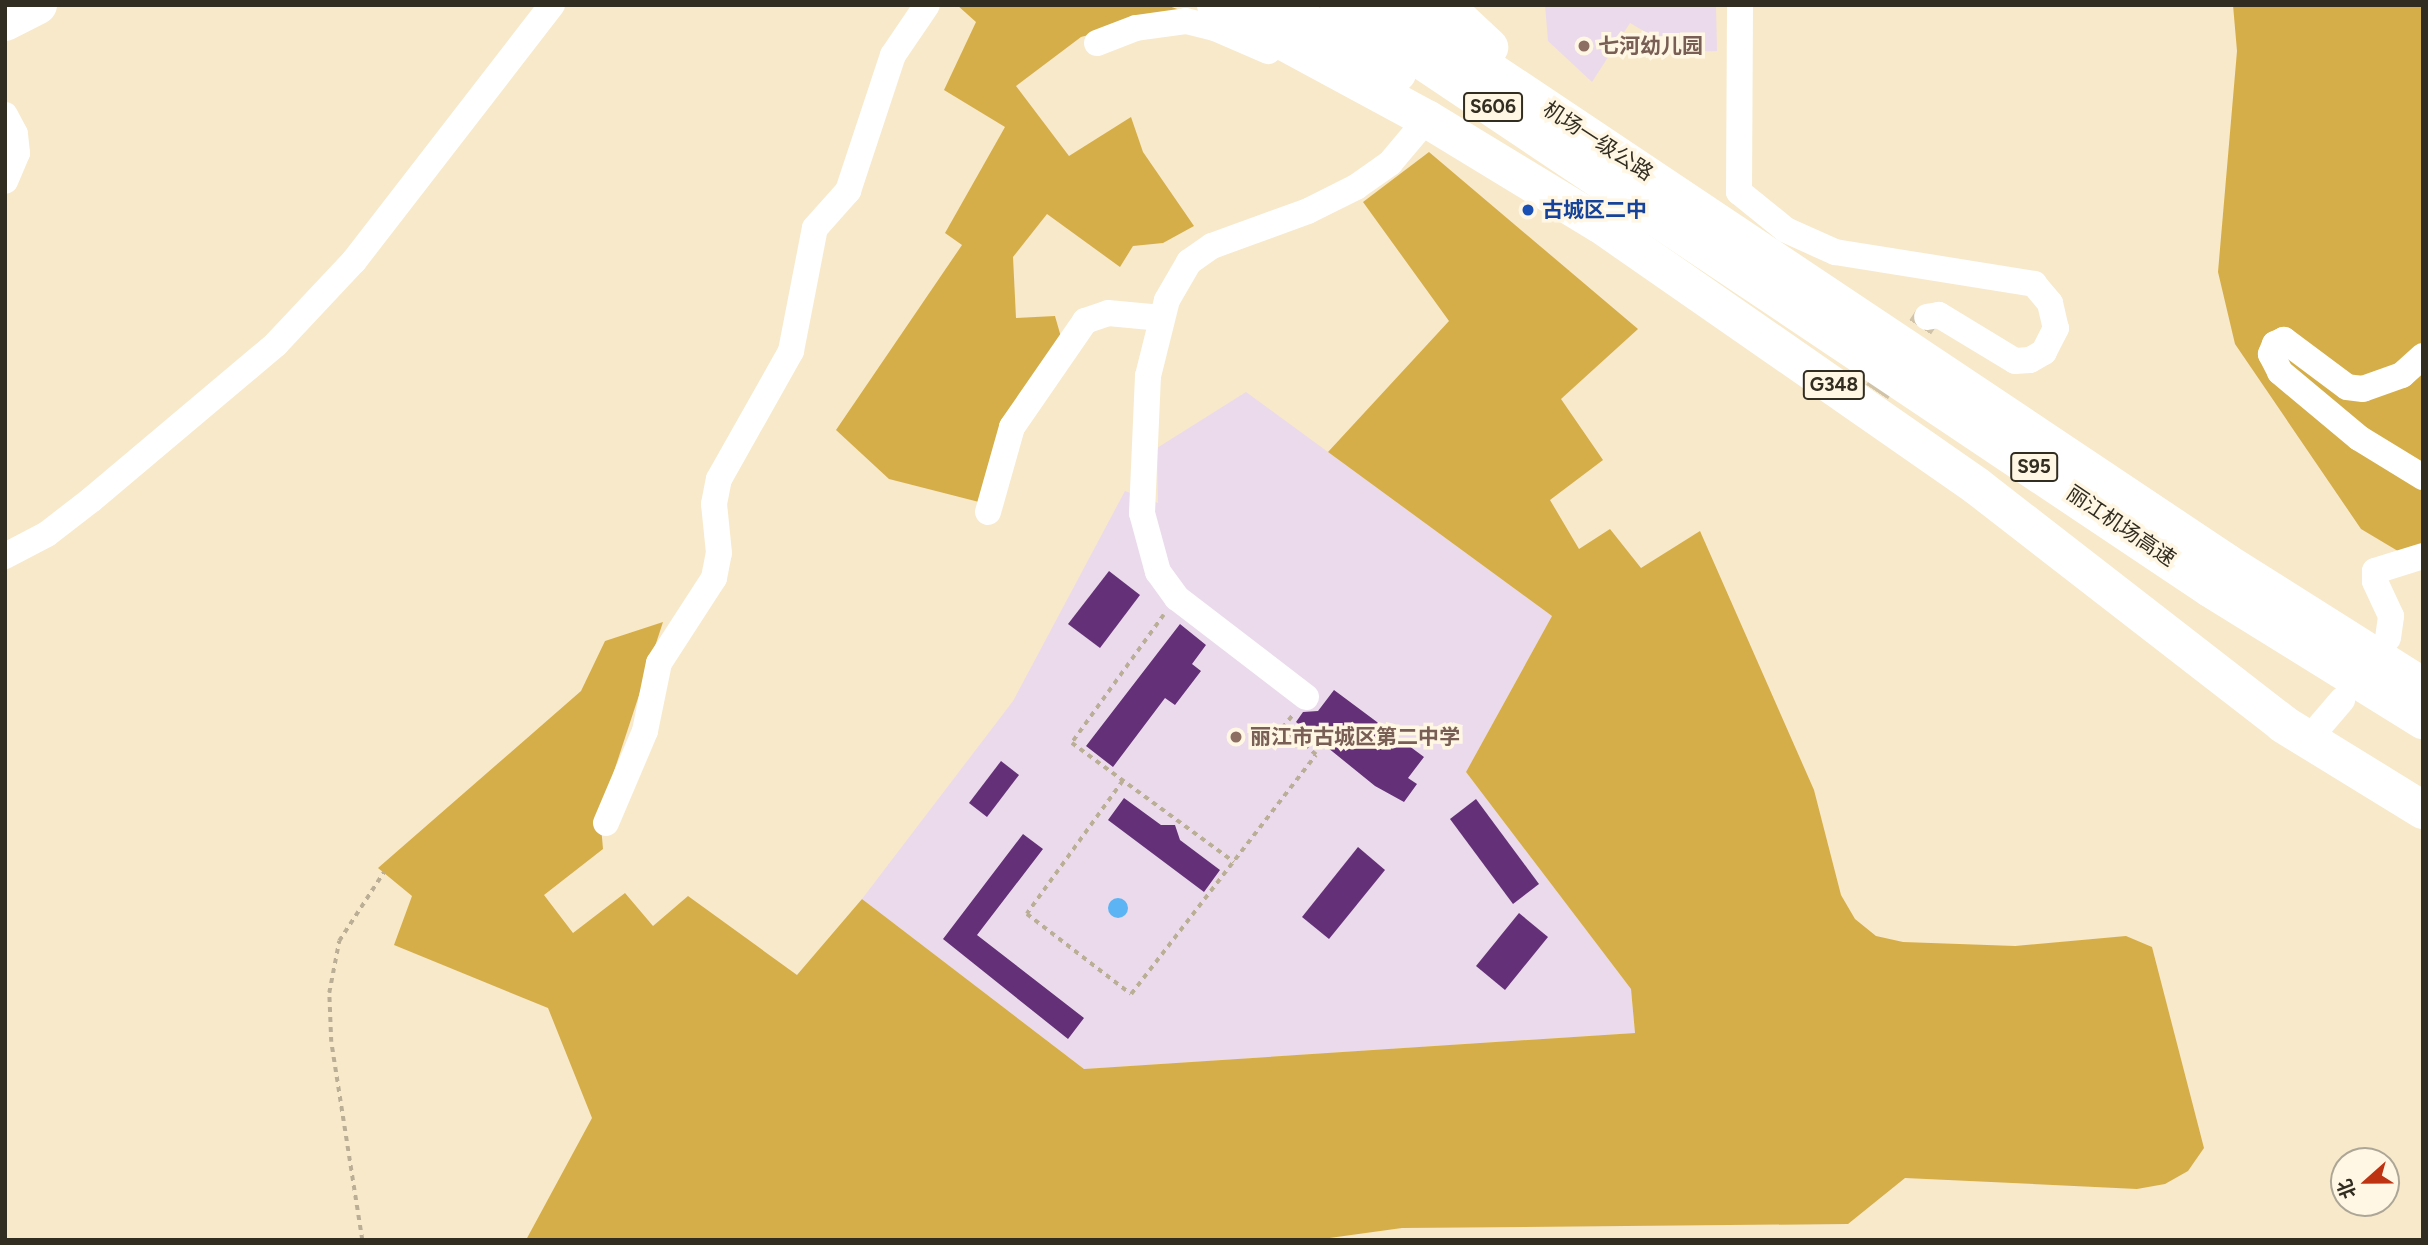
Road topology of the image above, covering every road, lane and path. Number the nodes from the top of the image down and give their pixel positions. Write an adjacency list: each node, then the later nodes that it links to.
1 (38, 5): 10 (highway)
2 (552, 5): 22 (street)
3 (927, 5): 33 (street)
4 (1216, 5): 12 (highway, G348)
5 (1276, 5): 16 (highway)
6 (1339, 5): 16 (highway, 机场一级公路 / S606)
7 (1392, 5): 16 (highway, 机场一级公路 / S606)
8 (1444, 5): 16 (highway)
9 (1740, 5): 17 (street)
10 (5, 22)
11 (1097, 43): 12 (street)
12 (1329, 65): 14 (highway, G348)
13 (5, 115): 15 (street)
14 (1427, 119): 18 (street); 30 (highway, G348)
15 (5, 181)
16 (1656, 196): 26 (highway, 丽江机场高速 / S95); 29 (highway, 丽江机场高速 / S95)
17 (1927, 317)
18 (1162, 318): 21 (street); 24 (street)
19 (2423, 356): 20 (street)
20 (2423, 477)
21 (988, 512)
22 (5, 556)
23 (2423, 556): 25 (street)
24 (1177, 598): 27 (street); 31 (path)
25 (2388, 638)
26 (2423, 687)
27 (1306, 698): 34 (path)
28 (2342, 700): 30 (street)
29 (2423, 720)
30 (2307, 741): 32 (highway, G348)
31 (1123, 781): 34 (path); 34 (path)
32 (2423, 810)
33 (606, 823)
34 (1234, 862)
35 (384, 872): 36 (path)
36 (362, 1240)

